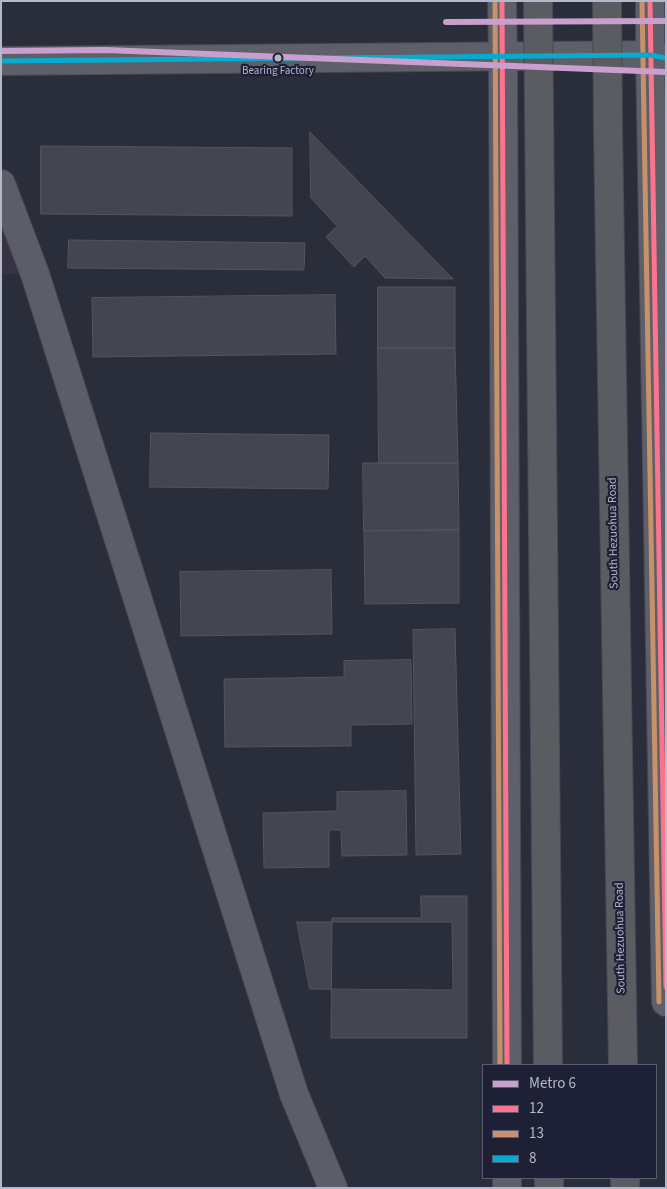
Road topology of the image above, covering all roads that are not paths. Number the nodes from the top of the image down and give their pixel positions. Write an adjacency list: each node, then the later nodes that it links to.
1 (502, 1): 6 (main road)
2 (538, 1): 11 (highway, bridge)
3 (607, 1): 12 (highway, South Hezuohua Road, bridge)
4 (650, 1): 5 (main road)
5 (658, 56): 6 (main road); 9 (main road)
6 (503, 57): 7 (main road); 10 (main road)
7 (1, 61)
8 (1, 184): 13 (street)
9 (666, 1002)
10 (507, 1064)
11 (548, 1064)
12 (623, 1064)
13 (333, 1188)

